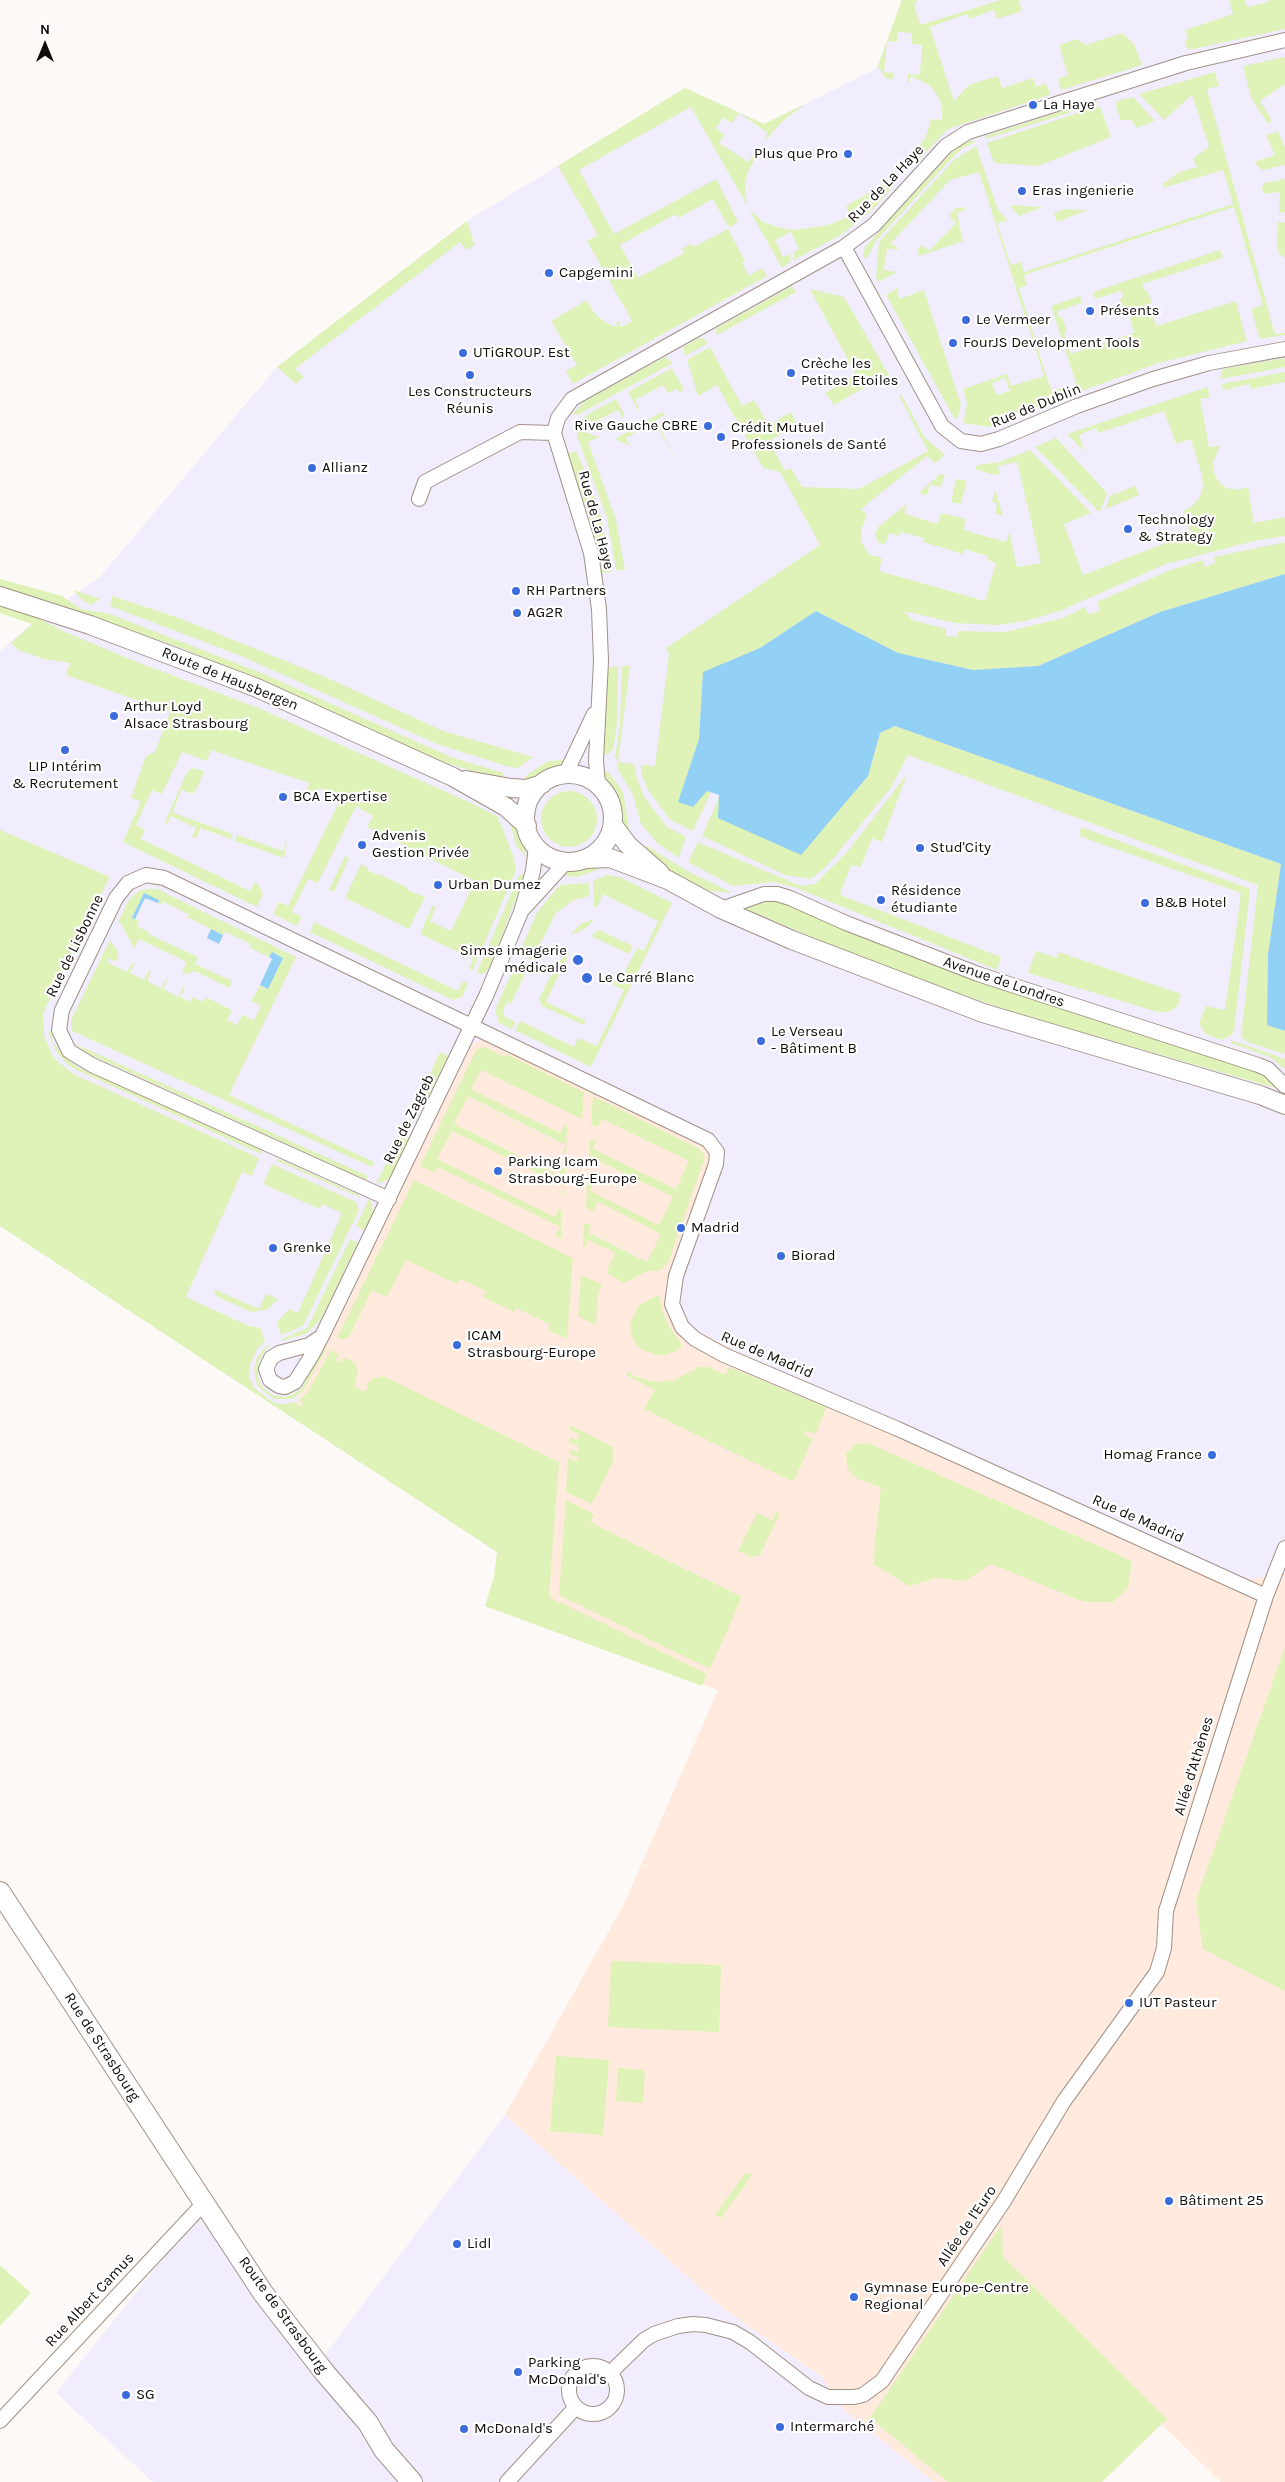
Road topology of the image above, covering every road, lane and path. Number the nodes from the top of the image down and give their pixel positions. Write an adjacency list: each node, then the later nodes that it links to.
1 (1285, 40): 2 (street, Rue de La Haye)
2 (844, 247): 3 (street, Rue de Dublin); 4 (street, Rue de La Haye)
3 (1285, 348)
4 (554, 433): 5 (street); 7 (street, Rue de La Haye)
5 (420, 499)
6 (0, 596): 9 (street, Route de Hausbergen)
7 (598, 706): 8 (street, Rue de La Haye); 11 (street, Rue de La Haye)
8 (565, 775): 10 (street); 11 (street)
9 (453, 777): 10 (street, Route de Hausbergen); 13 (street, Route de Hausbergen)
10 (542, 784): 13 (street)
11 (598, 785): 12 (street)
12 (613, 825): 15 (street); 17 (street)
13 (527, 826): 14 (street)
14 (536, 847): 16 (street); 19 (street, Rue de Zagreb)
15 (586, 859): 16 (street); 17 (street)
16 (566, 862): 19 (street, Rue de Zagreb)
17 (668, 880): 18 (street)
18 (721, 909): 21 (street, Avenue de Londres); 22 (street)
19 (521, 912): 20 (street, Rue de Zagreb)
20 (472, 1025): 25 (street, Rue de Zagreb); 25 (street, Rue de Lisbonne); 28 (street, Rue de Madrid)
21 (1285, 1086)
22 (1260, 1095): 23 (street); 24 (street)
23 (1285, 1098)
24 (1285, 1105)
25 (389, 1199): 26 (street, Rue de Zagreb)
26 (321, 1337)
27 (1285, 1548): 28 (street, Allée d'Athènes)
28 (1266, 1596): 30 (street, Allée d'Athènes)
29 (0, 1892): 31 (main road, Rue de Strasbourg)
30 (1164, 1948): 32 (street, Allée de l'Euro)
31 (205, 2202): 34 (street, Rue Albert Camus); 35 (main road, Route de Strasbourg)
32 (610, 2373): 33 (street); 33 (street)
33 (576, 2407): 38 (street)
34 (0, 2421)
35 (368, 2423): 36 (main road, Route de Strasbourg); 37 (main road, Route de Strasbourg)
36 (412, 2482)
37 (428, 2482)
38 (507, 2482)

